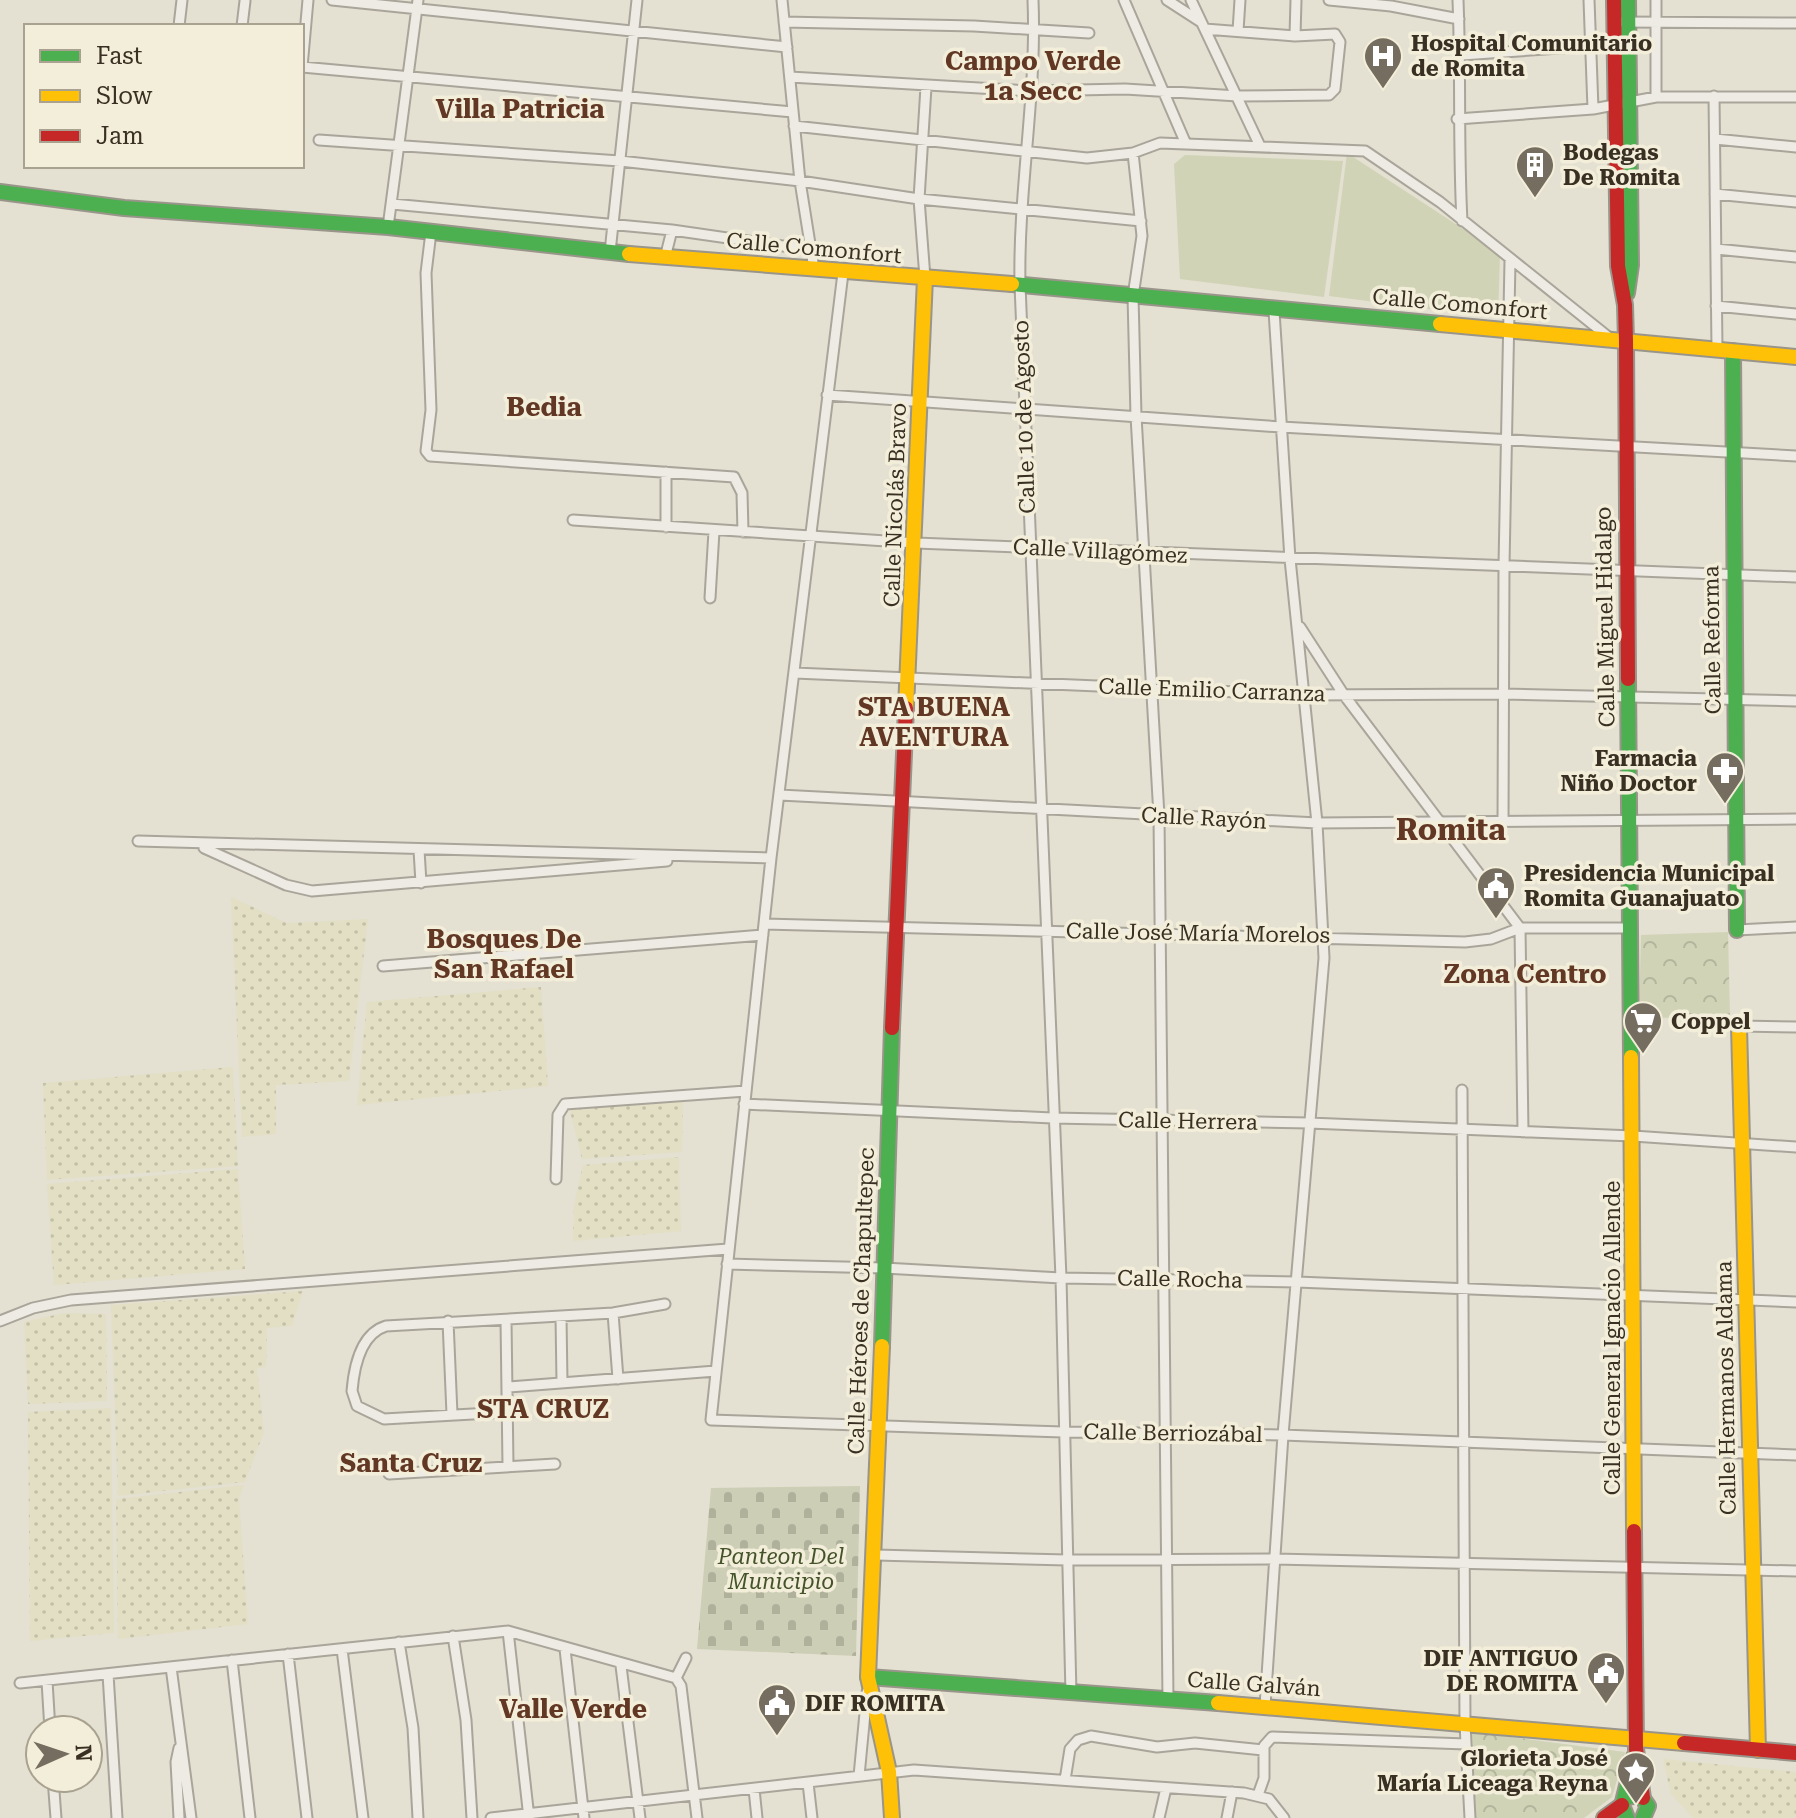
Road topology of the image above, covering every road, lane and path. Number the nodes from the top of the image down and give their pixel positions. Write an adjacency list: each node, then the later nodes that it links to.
1 (182, 0): 26 (street)
2 (308, 0): 36 (street)
3 (332, 0): 20 (street)
4 (637, 0): 29 (street)
5 (782, 0): 23 (street)
6 (1033, 0): 31 (street, Calle 10 de Agosto)
7 (1124, 0): 43 (street)
8 (1167, 0): 28 (street)
9 (1191, 0): 28 (street)
10 (1240, 0): 30 (street)
11 (1296, 0): 33 (street)
12 (1329, 0): 19 (street)
13 (1458, 0): 21 (street)
14 (1589, 0): 34 (street)
15 (1614, 0): 24 (street)
16 (1628, 0): 24 (street)
17 (1656, 0): 22 (street)
18 (245, 1): 27 (street)
19 (1392, 3): 21 (street)
20 (418, 5): 29 (street); 41 (street)
21 (1459, 19): 38 (street)
22 (1656, 20): 24 (street); 25 (street); 47 (street)
23 (784, 22): 31 (street); 37 (street)
24 (1621, 22): 35 (street); 50 (street)
25 (1796, 23)
26 (179, 24)
27 (242, 24)
28 (1204, 26): 30 (street); 45 (street)
29 (632, 30): 37 (street); 49 (street)
30 (1238, 31): 33 (street)
31 (1035, 32): 32 (street); 44 (street, Calle 10 de Agosto)
32 (1089, 33)
33 (1295, 36): 45 (street)
34 (1592, 44): 35 (street); 38 (street); 51 (street)
35 (1616, 44): 50 (street)
36 (304, 45)
37 (787, 47): 40 (street)
38 (1462, 55): 53 (street)
39 (304, 67): 41 (street)
40 (790, 77): 42 (street); 52 (street)
41 (407, 79): 49 (street); 59 (street)
42 (926, 87): 44 (street); 57 (street, Calle Nicolás Bravo)
43 (1165, 90): 44 (street); 45 (street); 58 (street)
44 (1030, 91): 62 (street, Calle 10 de Agosto)
45 (1238, 96): 60 (street)
46 (1714, 96): 47 (street); 48 (street); 55 (street)
47 (1656, 97): 50 (street)
48 (1796, 97)
49 (627, 98): 52 (street); 64 (street)
50 (1623, 103): 51 (street); 95 (street, Calle Miguel Hidalgo)
51 (1593, 109): 53 (street)
52 (793, 112): 54 (street)
53 (1457, 119): 67 (street)
54 (794, 126): 57 (street); 65 (street)
55 (1715, 139): 61 (street); 68 (street)
56 (319, 140): 59 (street)
57 (923, 140): 62 (street); 69 (street, Calle Nicolás Bravo)
58 (1186, 144): 60 (street); 63 (street)
59 (399, 145): 64 (street); 72 (street)
60 (1260, 146): 70 (street)
61 (1796, 147)
62 (1026, 150): 63 (street); 73 (street, Calle 10 de Agosto)
63 (1133, 153): 74 (street)
64 (620, 161): 65 (street); 76 (street)
65 (800, 181): 69 (street); 81 (street)
66 (0, 192): 77 (street, Calle Comonfort)
67 (1460, 194): 70 (street); 75 (street)
68 (1715, 194): 71 (street); 80 (street)
69 (919, 199): 73 (street); 88 (street, Calle Nicolás Bravo)
70 (1440, 202): 75 (street)
71 (1796, 202)
72 (392, 204): 76 (street); 77 (street)
73 (1019, 208): 74 (street); 89 (street, Calle 10 de Agosto)
74 (1141, 221): 90 (street)
75 (1462, 221): 85 (street)
76 (613, 226): 78 (street); 82 (street)
77 (388, 227): 79 (street, Calle Comonfort)
78 (672, 230): 81 (street); 84 (street)
79 (431, 232): 82 (street, Calle Comonfort); 108 (street)
80 (1716, 249): 83 (street); 91 (street)
81 (811, 250): 86 (street)
82 (610, 252): 84 (street, Calle Comonfort)
83 (1796, 257)
84 (665, 258): 86 (street, Calle Comonfort)
85 (1510, 261): 94 (street); 95 (street)
86 (814, 269): 87 (street, Calle Comonfort)
87 (843, 273): 88 (street, Calle Comonfort); 99 (street)
88 (925, 278): 89 (street, Calle Comonfort); 100 (street, Calle Nicolás Bravo)
89 (1020, 285): 90 (street, Calle Comonfort); 101 (street, Calle 10 de Agosto)
90 (1133, 296): 92 (street, Calle Comonfort); 102 (street)
91 (1716, 306): 93 (street); 96 (street)
92 (1274, 311): 94 (street, Calle Comonfort); 103 (street)
93 (1796, 314)
94 (1508, 330): 95 (street, Calle Comonfort); 104 (street)
95 (1619, 340): 96 (street, Calle Comonfort); 105 (street, Calle Miguel Hidalgo)
96 (1717, 349): 97 (street, Calle Comonfort)
97 (1733, 351): 98 (street, Calle Comonfort); 106 (street, Calle Reforma)
98 (1796, 357)
99 (827, 395): 100 (street); 113 (street)
100 (922, 401): 101 (street); 114 (street, Calle Nicolás Bravo)
101 (1023, 408): 102 (street); 115 (street, Calle 10 de Agosto)
102 (1136, 416): 103 (street); 116 (street)
103 (1281, 427): 104 (street); 117 (street)
104 (1506, 439): 105 (street); 118 (street)
105 (1626, 446): 106 (street); 119 (street, Calle Miguel Hidalgo)
106 (1732, 451): 107 (street); 120 (street, Calle Reforma)
107 (1796, 456)
108 (666, 472): 110 (street); 112 (street)
109 (573, 520): 110 (street, Calle Villagómez)
110 (666, 527): 111 (street, Calle Villagómez)
111 (714, 531): 112 (street, Calle Villagómez); 122 (street)
112 (743, 532): 113 (street, Calle Villagómez)
113 (810, 536): 114 (street, Calle Villagómez); 124 (street)
114 (916, 543): 115 (street, Calle Villagómez); 125 (street, Calle Nicolás Bravo)
115 (1029, 547): 116 (street, Calle Villagómez); 126 (street, Calle 10 de Agosto)
116 (1143, 552): 117 (street, Calle Villagómez); 127 (street)
117 (1290, 559): 118 (street, Calle Villagómez); 123 (street)
118 (1504, 565): 119 (street, Calle Villagómez); 128 (street)
119 (1627, 570): 120 (street, Calle Villagómez); 131 (street, Calle Miguel Hidalgo)
120 (1734, 575): 121 (street, Calle Villagómez); 132 (street, Calle Reforma)
121 (1796, 577)
122 (710, 598)
123 (1299, 625): 129 (street); 130 (street)
124 (795, 673): 125 (street, Calle Emilio Carranza); 134 (street)
125 (910, 676): 126 (street, Calle Emilio Carranza); 135 (street, Calle Nicolás Bravo)
126 (1035, 682): 127 (street, Calle Emilio Carranza); 136 (street, Calle 10 de Agosto)
127 (1151, 687): 129 (street, Calle Emilio Carranza); 137 (street)
128 (1503, 694): 130 (street, Calle Emilio Carranza); 131 (street, Calle Emilio Carranza); 142 (street)
129 (1304, 695): 130 (street, Calle Emilio Carranza); 141 (street)
130 (1344, 695): 143 (street)
131 (1629, 698): 132 (street, Calle Emilio Carranza); 140 (street, Calle Miguel Hidalgo)
132 (1735, 701): 133 (street, Calle Emilio Carranza); 138 (street, Calle Reforma)
133 (1796, 701)
134 (780, 795): 135 (street, Calle Rayón); 149 (street)
135 (903, 802): 136 (street, Calle Rayón); 153 (street, Calle Nicolás Bravo)
136 (1040, 809): 137 (street, Calle Rayón); 157 (street, Calle 10 de Agosto)
137 (1159, 816): 141 (street, Calle Rayón); 160 (street)
138 (1735, 819): 139 (street, Calle Rayón); 140 (street, Calle Rayón); 158 (street, Calle Reforma)
139 (1796, 819)
140 (1629, 821): 142 (street, Calle Rayón); 156 (street, Calle Miguel Hidalgo)
141 (1317, 823): 143 (street, Calle Rayón); 161 (street)
142 (1503, 823): 143 (street, Calle Rayón)
143 (1440, 824): 155 (street)
144 (138, 841): 145 (street)
145 (197, 845): 146 (street); 151 (street)
146 (419, 850): 147 (street); 151 (street)
147 (580, 853): 148 (street); 150 (street)
148 (696, 858): 149 (street); 150 (street)
149 (771, 858): 152 (street)
150 (581, 870): 151 (street)
151 (421, 883)
152 (764, 924): 153 (street, Calle José María Morelos); 159 (street)
153 (897, 925): 157 (street, Calle José María Morelos); 168 (street, Calle Héroes de Chapultepec)
154 (1796, 927): 158 (street)
155 (1520, 928): 156 (street, Calle José María Morelos); 161 (street, Calle José María Morelos); 173 (street)
156 (1629, 928): 174 (street, Calle General Ignacio Allende)
157 (1044, 929): 160 (street, Calle José María Morelos); 169 (street, Calle 10 de Agosto)
158 (1737, 930)
159 (763, 935): 162 (street); 166 (street)
160 (1161, 935): 161 (street, Calle José María Morelos); 170 (street)
161 (1324, 936): 171 (street)
162 (383, 966)
163 (1739, 1026): 164 (street); 175 (street, Calle Hermanos Aldama)
164 (1796, 1027)
165 (1462, 1090): 172 (street)
166 (746, 1091): 167 (street); 177 (street)
167 (744, 1104): 168 (street, Calle Herrera); 178 (street)
168 (888, 1111): 169 (street, Calle Herrera); 180 (street, Calle Héroes de Chapultepec)
169 (1052, 1118): 170 (street, Calle Herrera); 181 (street, Calle 10 de Agosto)
170 (1161, 1121): 171 (street, Calle Herrera); 182 (street)
171 (1309, 1123): 172 (street, Calle Herrera); 183 (street)
172 (1463, 1130): 173 (street, Calle Herrera); 184 (street)
173 (1523, 1132): 174 (street, Calle Herrera)
174 (1633, 1136): 175 (street, Calle Herrera); 185 (street, Calle General Ignacio Allende)
175 (1743, 1144): 176 (street, Calle Herrera); 186 (street, Calle Hermanos Aldama)
176 (1796, 1147)
177 (556, 1179)
178 (728, 1249): 179 (street); 192 (street)
179 (727, 1264): 180 (street, Calle Rocha); 194 (street)
180 (884, 1268): 181 (street, Calle Rocha); 200 (street, Calle Héroes de Chapultepec)
181 (1061, 1278): 182 (street, Calle Rocha); 201 (street, Calle 10 de Agosto)
182 (1164, 1279): 183 (street, Calle Rocha); 202 (street)
183 (1297, 1282): 184 (street, Calle Rocha); 203 (street)
184 (1462, 1289): 185 (street, Calle Rocha); 204 (street)
185 (1634, 1296): 186 (street, Calle Rocha); 205 (street, Calle General Ignacio Allende)
186 (1747, 1300): 187 (street, Calle Rocha); 206 (street, Calle Hermanos Aldama)
187 (1796, 1302)
188 (665, 1304): 189 (street)
189 (613, 1313): 190 (street); 195 (street)
190 (561, 1316): 191 (street); 196 (street)
191 (506, 1320): 193 (street); 197 (street)
192 (0, 1321)
193 (448, 1321): 199 (street); 199 (street)
194 (716, 1371): 195 (street); 200 (street, Calle Berriozábal)
195 (618, 1379): 196 (street)
196 (562, 1383): 197 (street)
197 (509, 1387): 198 (street)
198 (508, 1412): 199 (street); 209 (street)
199 (452, 1414)
200 (880, 1427): 201 (street, Calle Berriozábal); 211 (street, Calle Héroes de Chapultepec)
201 (1063, 1432): 202 (street, Calle Berriozábal); 213 (street, Calle 10 de Agosto)
202 (1163, 1432): 203 (street, Calle Berriozábal); 214 (street)
203 (1283, 1435): 204 (street, Calle Berriozábal); 212 (street)
204 (1464, 1444): 205 (street, Calle Berriozábal); 215 (street)
205 (1635, 1449): 206 (street, Calle Berriozábal); 216 (street, Calle General Ignacio Allende)
206 (1750, 1453): 207 (street, Calle Berriozábal); 217 (street, Calle Hermanos Aldama)
207 (1796, 1455)
208 (555, 1464): 209 (street)
209 (508, 1466): 210 (street)
210 (389, 1474)
211 (876, 1555): 213 (street); 230 (street, Calle Héroes de Chapultepec)
212 (1275, 1559): 214 (street); 215 (street); 236 (street)
213 (1067, 1560): 214 (street); 234 (street, Calle 10 de Agosto)
214 (1166, 1560): 235 (street)
215 (1465, 1563): 216 (street); 238 (street)
216 (1635, 1568): 217 (street); 239 (street, Calle General Ignacio Allende)
217 (1751, 1570): 218 (street); 243 (street, Calle Hermanos Aldama)
218 (1796, 1571)
219 (508, 1631): 220 (street); 223 (street); 259 (street)
220 (453, 1636): 221 (street); 268 (street)
221 (399, 1642): 222 (street); 267 (street)
222 (342, 1649): 224 (street); 266 (street)
223 (565, 1649): 227 (street); 258 (street)
224 (288, 1654): 226 (street); 265 (street)
225 (686, 1658): 231 (street)
226 (232, 1660): 228 (street); 264 (street)
227 (621, 1666): 231 (street); 255 (street)
228 (171, 1667): 229 (street); 241 (street)
229 (108, 1674): 232 (street); 261 (street)
230 (868, 1677): 234 (street, Calle Galván); 245 (street, Calle Héroes de Chapultepec); 246 (street)
231 (676, 1678): 254 (street)
232 (47, 1681): 233 (street); 237 (street)
233 (20, 1683)
234 (1071, 1694): 235 (street, Calle Galván)
235 (1168, 1700): 236 (street, Calle Galván)
236 (1265, 1706): 238 (street, Calle Galván)
237 (49, 1714)
238 (1465, 1724): 239 (street, Calle Galván); 240 (street)
239 (1636, 1743): 243 (street, Calle Galván); 256 (street, Calle General Ignacio Allende); 257 (street, Calle General Ignacio Allende)
240 (1466, 1744): 242 (street); 278 (street)
241 (179, 1748): 262 (street); 263 (street)
242 (1263, 1750): 247 (street); 253 (street)
243 (1758, 1750): 244 (street, Calle Galván)
244 (1796, 1753)
245 (889, 1772): 246 (street); 247 (street); 274 (street, Calle Héroes de Chapultepec)
246 (859, 1776): 248 (street)
247 (1065, 1780): 249 (street)
248 (808, 1783): 250 (street); 273 (street)
249 (1166, 1788): 251 (street); 275 (street)
250 (754, 1789): 254 (street); 272 (street)
251 (1232, 1792): 253 (street); 276 (street)
252 (54, 1794): 260 (street)
253 (1258, 1795): 277 (street)
254 (695, 1796): 255 (street); 271 (street)
255 (638, 1802): 258 (street); 270 (street)
256 (1624, 1808): 257 (street); 279 (street)
257 (1647, 1811)
258 (583, 1813): 259 (street)
259 (529, 1816): 269 (street)
260 (56, 1818)
261 (117, 1818)
262 (179, 1818)
263 (191, 1818)
264 (250, 1818)
265 (307, 1818)
266 (363, 1818)
267 (418, 1818)
268 (472, 1818)
269 (491, 1818)
270 (640, 1818)
271 (697, 1818)
272 (757, 1818)
273 (812, 1818)
274 (892, 1818)
275 (1159, 1818)
276 (1227, 1818)
277 (1284, 1818)
278 (1470, 1818)
279 (1604, 1818)

